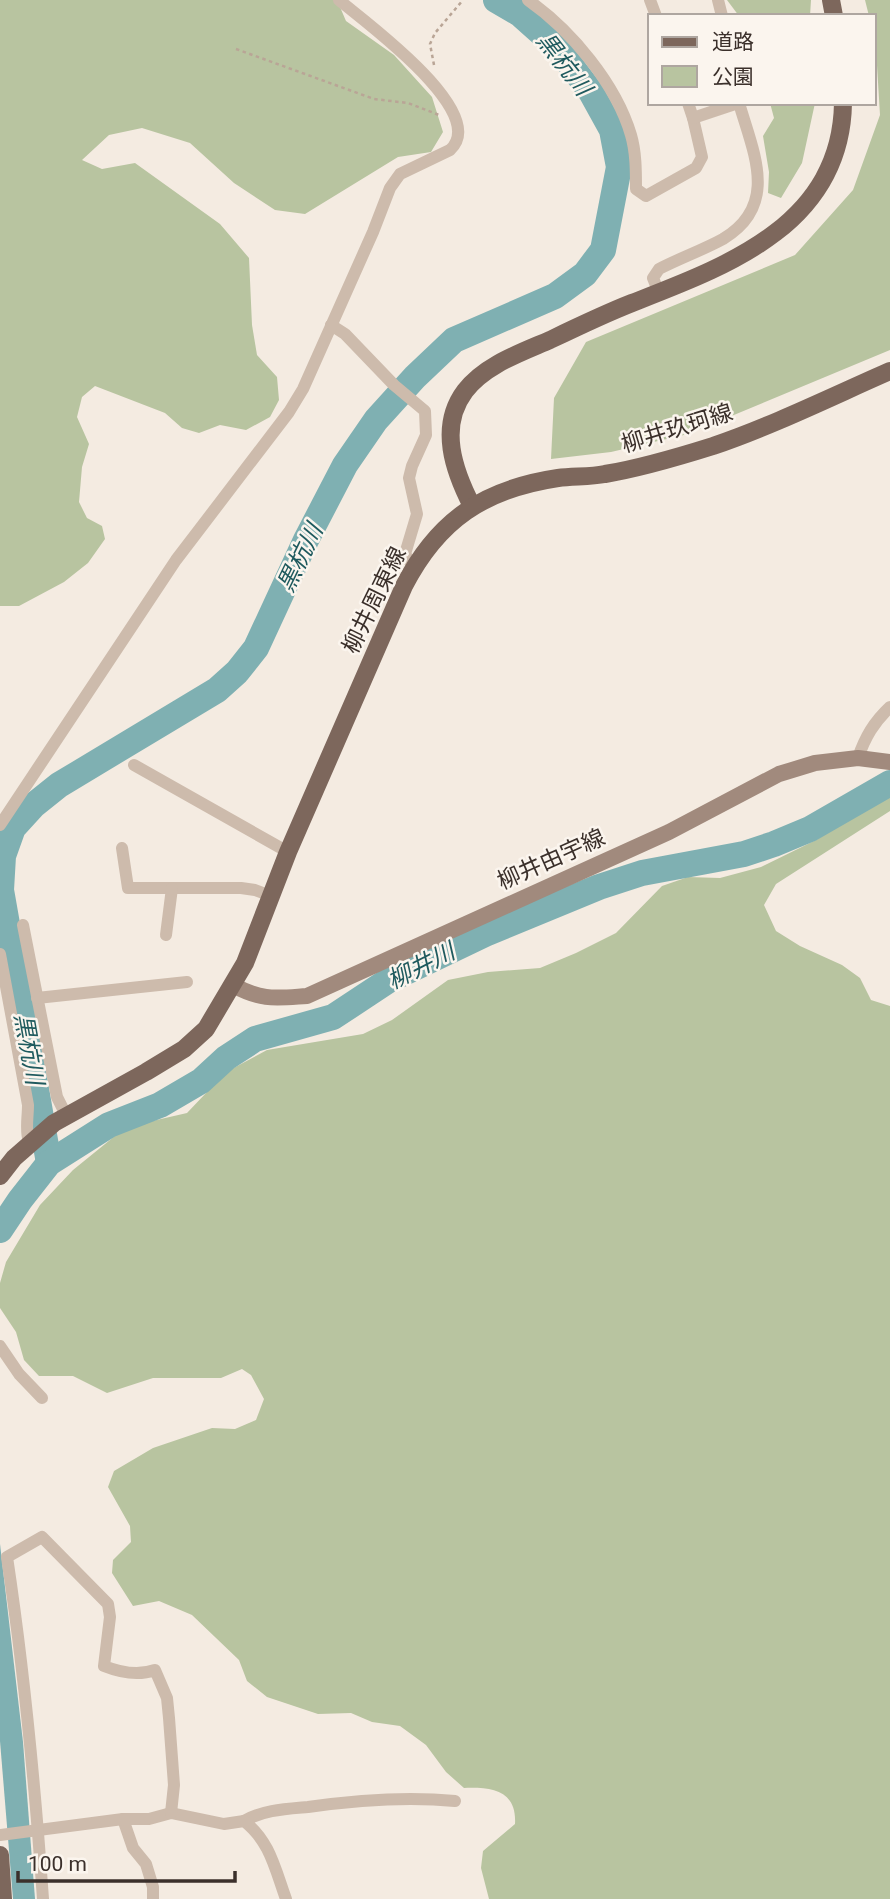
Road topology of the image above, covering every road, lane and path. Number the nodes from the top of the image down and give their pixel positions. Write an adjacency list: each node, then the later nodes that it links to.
1 (339, 0): 5 (street)
2 (463, 0): 5 (path)
3 (528, 0): 11 (street)
4 (236, 49): 10 (path)
5 (439, 91): 13 (street)
6 (689, 105): 11 (street)
7 (733, 105): 11 (street)
8 (740, 105): 12 (street)
9 (843, 105): 12 (main road)
10 (447, 118)
11 (693, 118)
12 (659, 293): 15 (main road)
13 (331, 325): 16 (street); 21 (street)
14 (890, 371): 15 (main road, 柳井玖珂線)
15 (472, 506): 16 (main road, 柳井周東線)
16 (414, 568): 23 (main road, 柳井周東線)
17 (890, 706): 18 (street)
18 (858, 758): 19 (main road, 柳井由宇線); 30 (main road, 柳井由宇線)
19 (888, 762)
20 (134, 765): 23 (street)
21 (0, 825)
22 (122, 848): 24 (street)
23 (288, 852): 25 (main road, 柳井周東線)
24 (172, 888): 25 (street); 27 (street)
25 (271, 896): 30 (main road, 柳井周東線)
26 (23, 925): 31 (street)
27 (166, 935)
28 (0, 954): 33 (street)
29 (187, 982): 31 (street)
30 (233, 985): 32 (main road, 柳井周東線)
31 (37, 998): 32 (street)
32 (60, 1119): 33 (main road, 柳井周東線)
33 (31, 1141): 34 (main road, 柳井周東線)
34 (0, 1176)
35 (0, 1346): 36 (street)
36 (42, 1398)
37 (455, 1801): 40 (street)
38 (171, 1813): 39 (street); 40 (street); 41 (street)
39 (124, 1819): 41 (street); 46 (street)
40 (244, 1821): 47 (street)
41 (36, 1830): 42 (street); 45 (street)
42 (3, 1835)
43 (0, 1855): 44 (main road)
44 (3, 1899)
45 (43, 1899)
46 (153, 1899)
47 (286, 1899)

